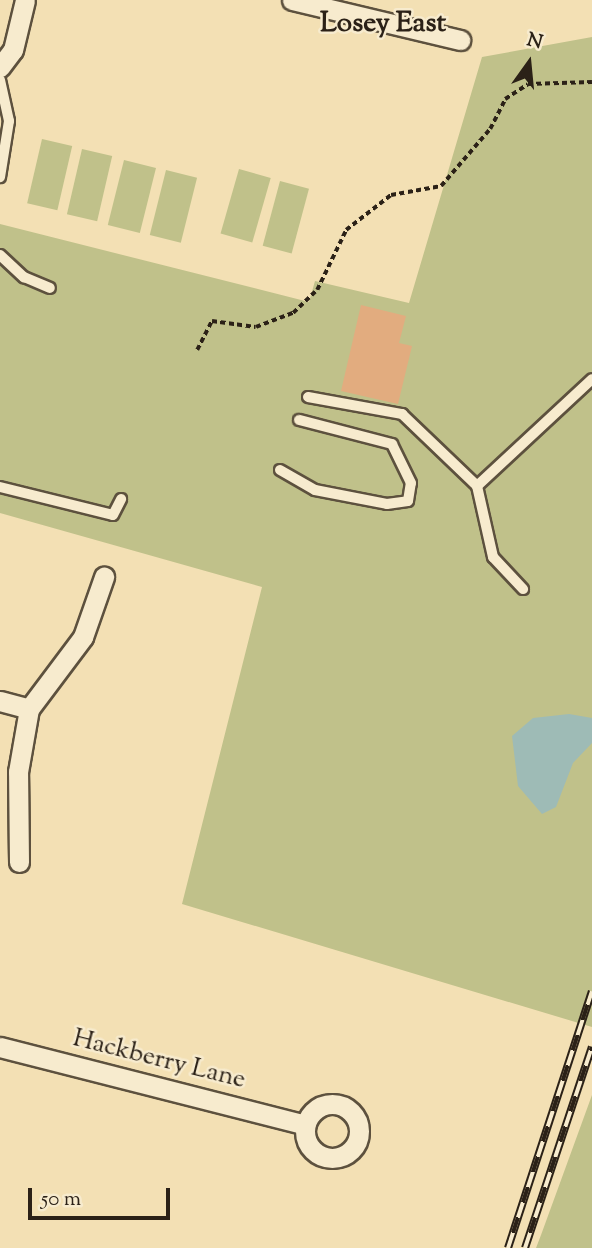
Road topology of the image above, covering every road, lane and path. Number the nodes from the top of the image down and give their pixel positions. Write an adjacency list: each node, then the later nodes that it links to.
1 (25, 0): 4 (street)
2 (292, 0): 3 (street)
3 (460, 40)
4 (0, 67)
5 (0, 80): 7 (lane)
6 (592, 82): 10 (path)
7 (0, 177)
8 (0, 255): 9 (lane)
9 (50, 288)
10 (197, 350)
11 (592, 379): 15 (lane)
12 (308, 397): 15 (lane)
13 (299, 420): 14 (lane)
14 (280, 470)
15 (477, 486): 19 (lane)
16 (0, 487): 17 (lane)
17 (121, 499)
18 (104, 578): 21 (street)
19 (523, 589)
20 (0, 701): 21 (street)
21 (29, 709): 22 (street)
22 (19, 862)
23 (0, 1046): 24 (street, Hackberry Lane)
24 (305, 1125)

